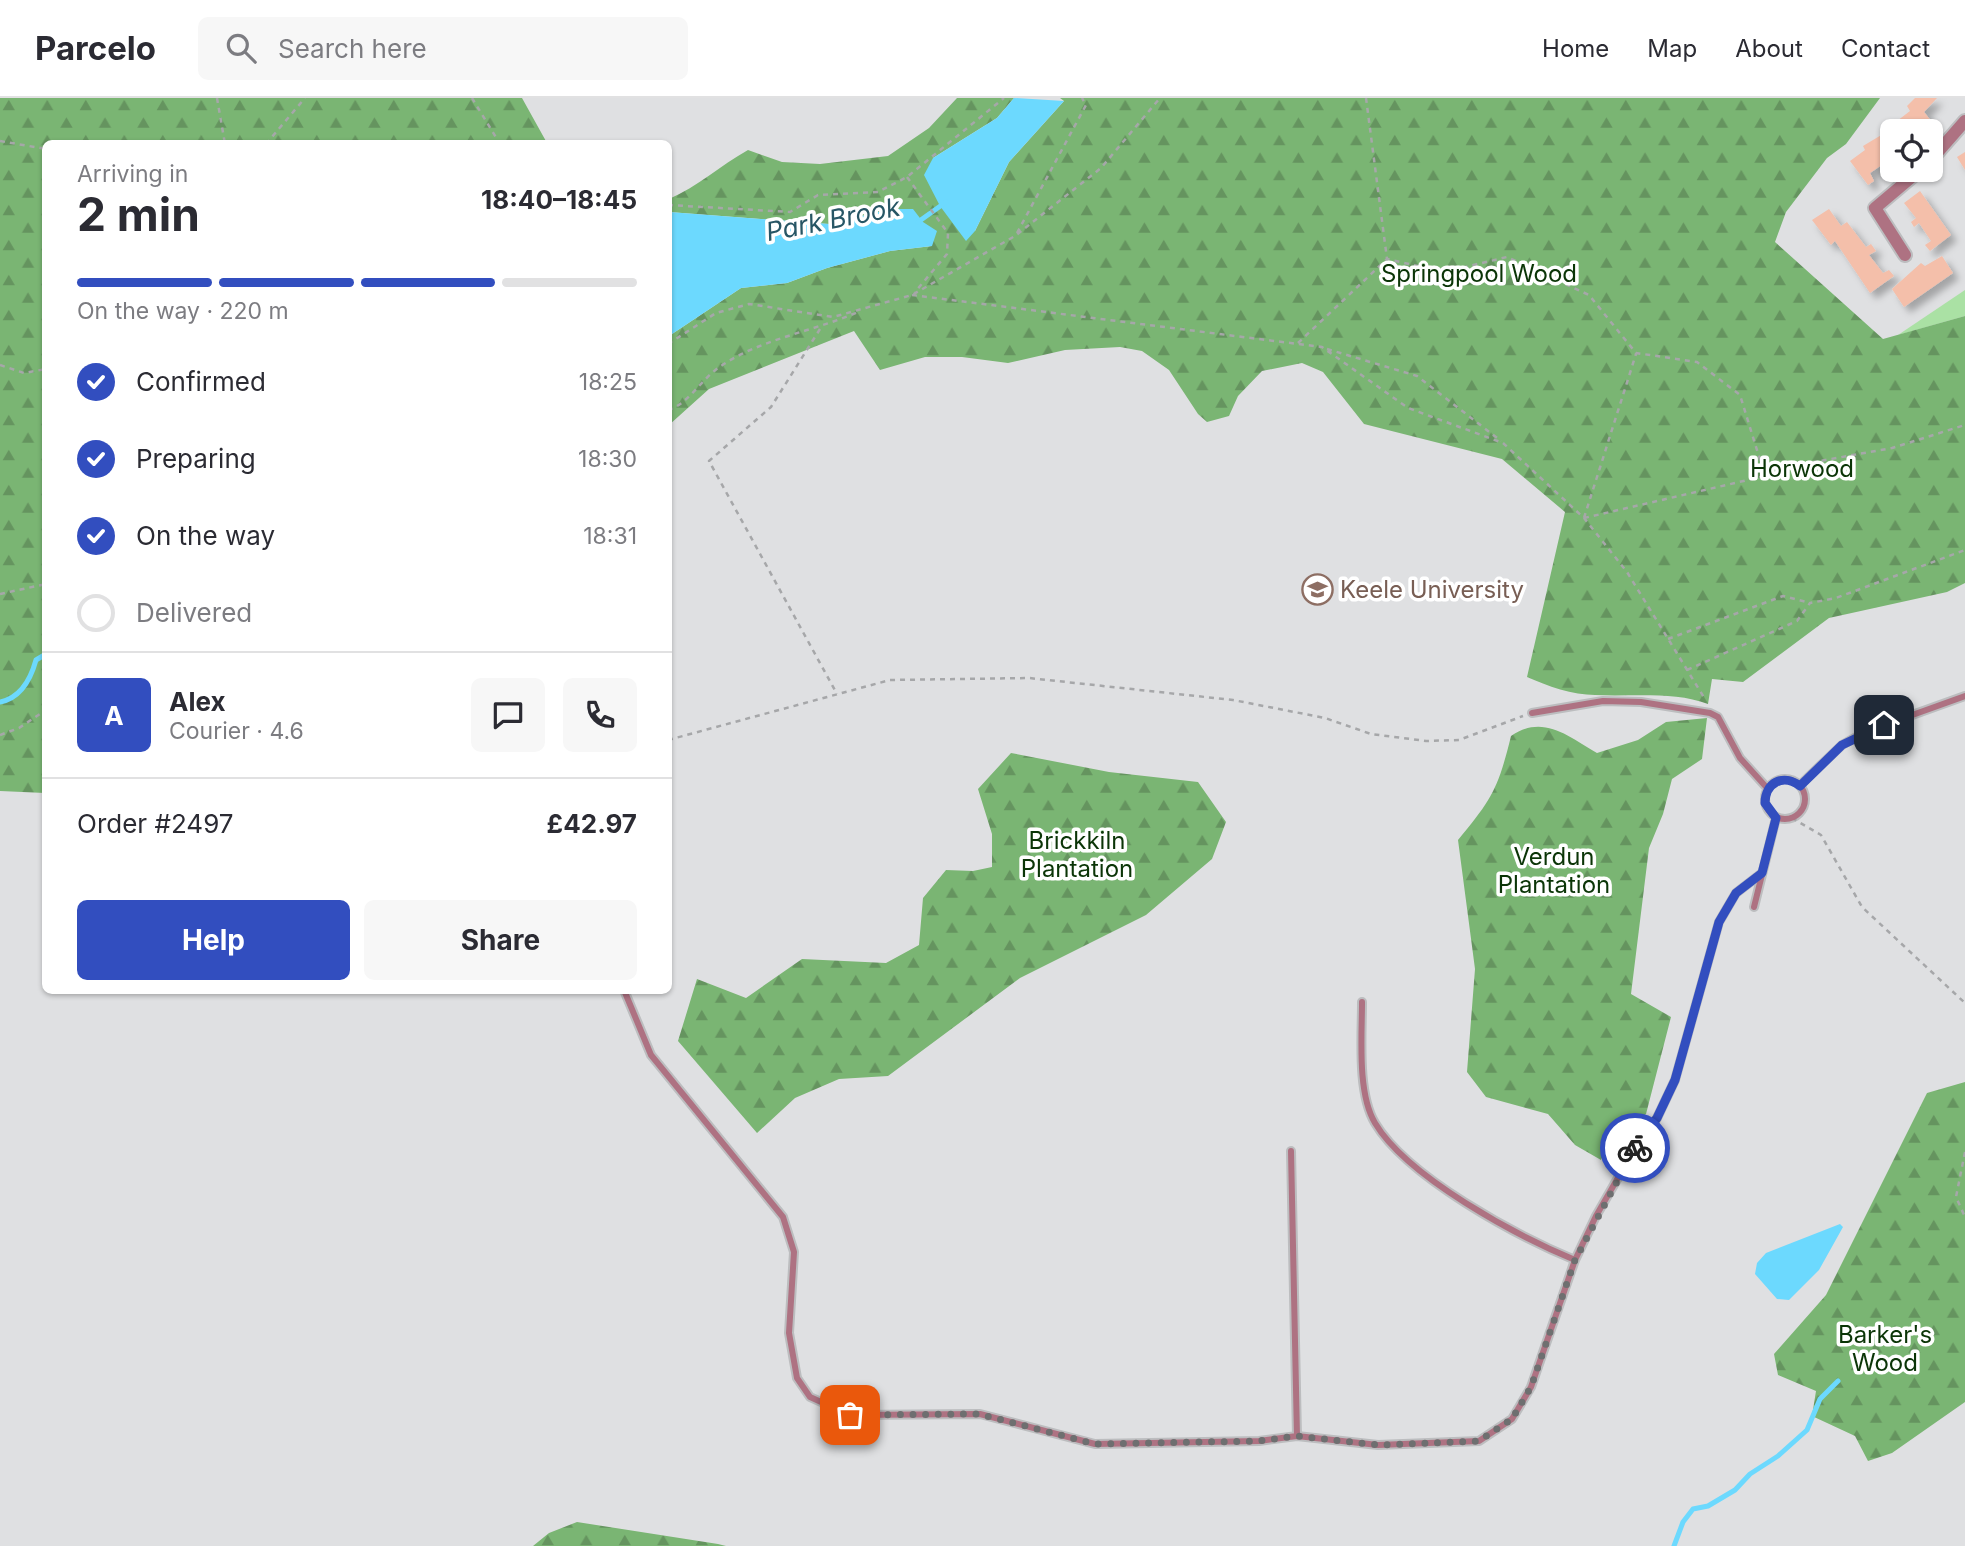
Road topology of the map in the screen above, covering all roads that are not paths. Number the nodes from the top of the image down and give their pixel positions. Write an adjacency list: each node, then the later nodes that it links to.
1 (1965, 121): 2 (street)
2 (1943, 146)
3 (1906, 182): 4 (street)
4 (1905, 255)
5 (1965, 696): 7 (lane)
6 (1532, 713): 8 (lane)
7 (1800, 786): 8 (lane); 9 (lane)
8 (1768, 789): 9 (lane)
9 (1776, 818): 10 (lane)
10 (1762, 873): 11 (lane); 15 (lane)
11 (1754, 907)
12 (626, 994): 16 (lane)
13 (1362, 1002): 15 (lane)
14 (1291, 1151): 16 (lane)
15 (1575, 1260): 16 (lane)
16 (1297, 1436)

